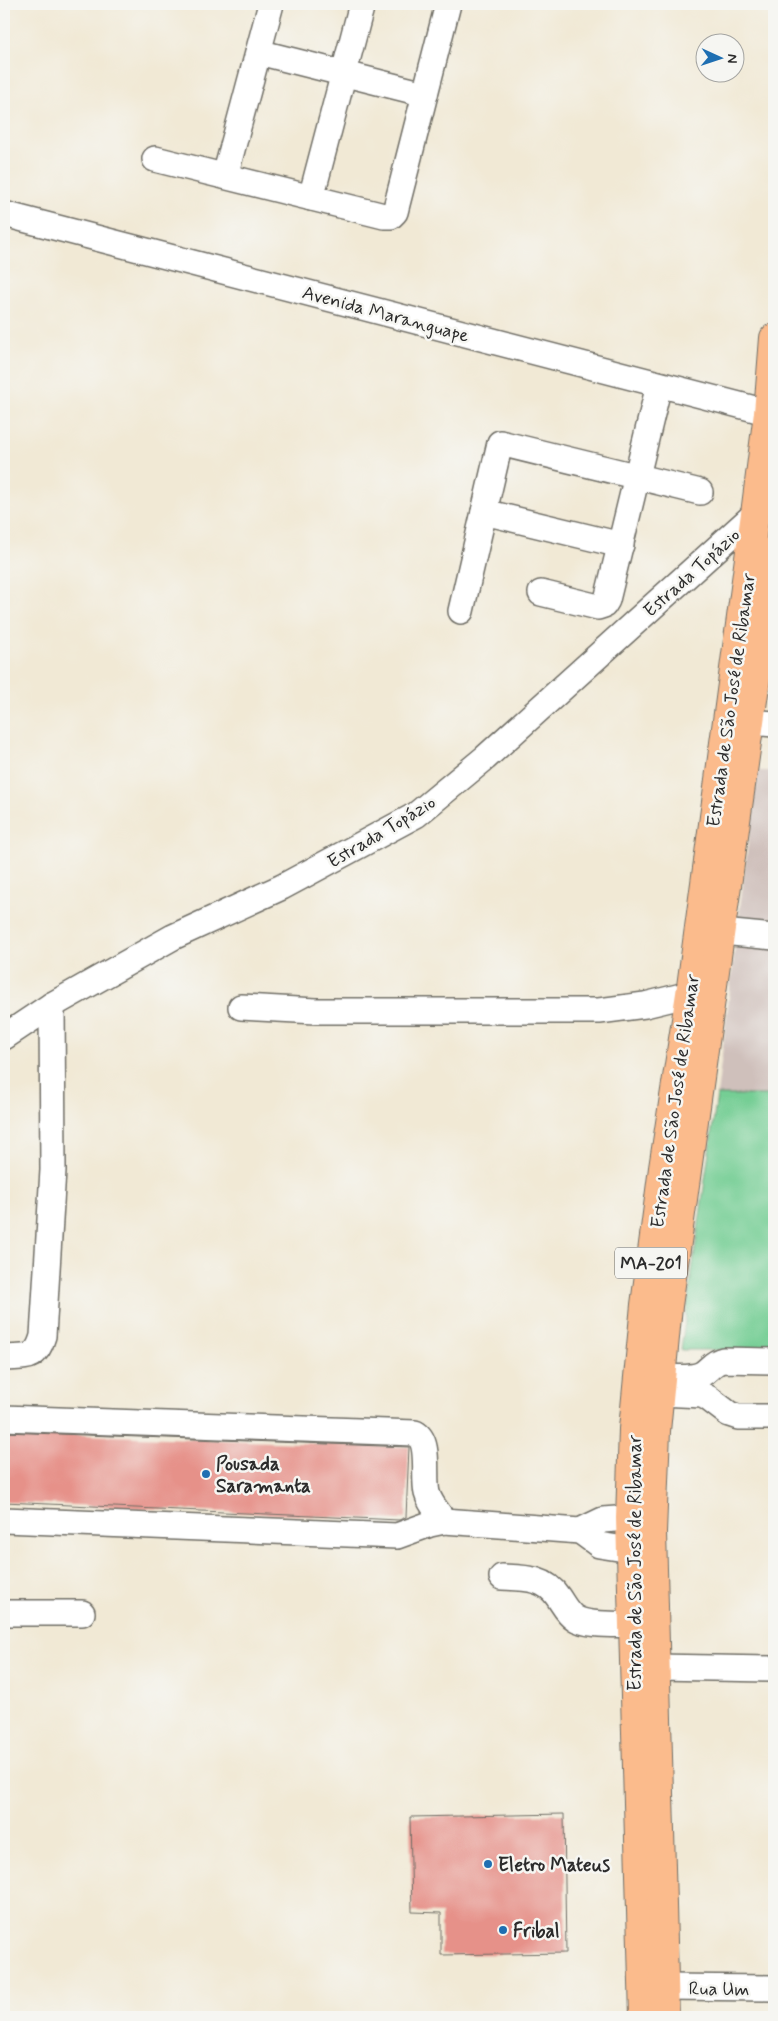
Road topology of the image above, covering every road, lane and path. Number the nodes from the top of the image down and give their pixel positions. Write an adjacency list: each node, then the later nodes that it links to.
1 (271, 4): 4 (street)
2 (362, 4): 5 (street)
3 (448, 4): 6 (street)
4 (258, 52): 5 (street); 8 (street)
5 (344, 73): 6 (street); 9 (street)
6 (425, 94): 9 (street)
7 (155, 159): 8 (street)
8 (225, 176): 9 (street)
9 (311, 198)
10 (4, 214): 12 (street, Avenida Maranguape)
11 (774, 338): 13 (main road, Estrada de São José de Ribamar / MA-201)
12 (659, 384): 13 (street, Avenida Maranguape); 14 (street)
13 (771, 413): 17 (main road, Estrada de São José de Ribamar / MA-201)
14 (637, 476): 15 (street); 16 (street); 18 (street)
15 (700, 492)
16 (484, 512): 18 (street); 21 (street)
17 (755, 514): 25 (main road, Estrada de São José de Ribamar / MA-201); 26 (street, Estrada Topázio)
18 (621, 545): 20 (street)
19 (774, 550): 22 (main road, Estrada de São José de Ribamar / MA-201)
20 (541, 593)
21 (461, 611)
22 (762, 723): 23 (main road, Estrada de São José de Ribamar / MA-201)
23 (722, 932): 24 (street); 31 (main road, Estrada de São José de Ribamar / MA-201)
24 (774, 937)
25 (690, 994): 27 (street); 34 (main road, Estrada de São José de Ribamar / MA-201)
26 (52, 1006): 28 (street, Estrada Topázio); 29 (street)
27 (241, 1007)
28 (4, 1037)
29 (4, 1358)
30 (774, 1361): 31 (street)
31 (660, 1385): 32 (street); 43 (main road, Estrada de São José de Ribamar / MA-201)
32 (774, 1417)
33 (4, 1418): 36 (street)
34 (630, 1518): 37 (street); 38 (main road, Estrada de São José de Ribamar / MA-201)
35 (4, 1520): 36 (street)
36 (444, 1521): 37 (street)
37 (580, 1530): 38 (street)
38 (631, 1550): 42 (main road, Estrada de São José de Ribamar / MA-201)
39 (502, 1577): 42 (street)
40 (4, 1613): 41 (street)
41 (82, 1613)
42 (633, 1625): 47 (main road, Estrada de São José de Ribamar / MA-201)
43 (656, 1667): 44 (street); 45 (main road, Estrada de São José de Ribamar / MA-201)
44 (774, 1669)
45 (664, 1987): 46 (street, Rua Um); 48 (main road, Estrada de São José de Ribamar / MA-201)
46 (774, 1988)
47 (644, 2017)
48 (665, 2017)

